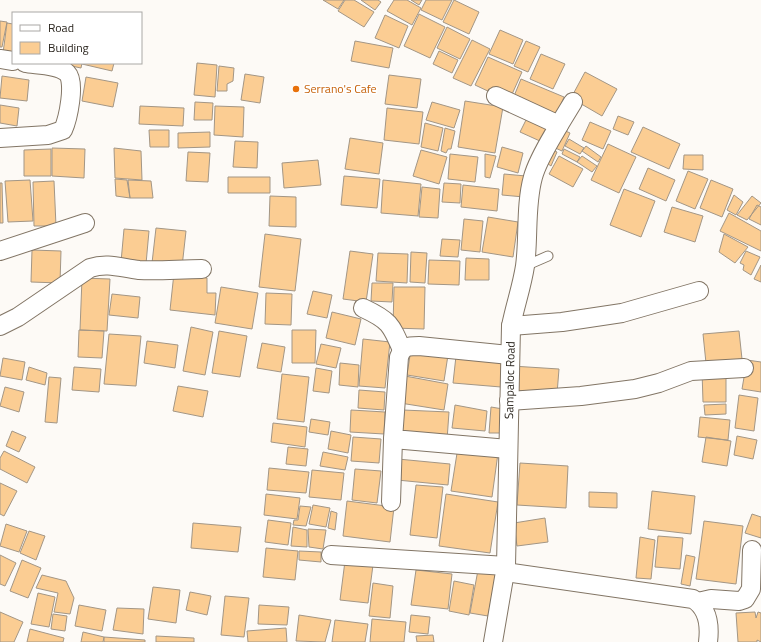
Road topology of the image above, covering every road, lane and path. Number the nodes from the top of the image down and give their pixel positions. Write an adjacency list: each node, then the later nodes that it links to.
1 (0, 59): 2 (street)
2 (12, 61)
3 (32, 64): 7 (street)
4 (496, 96): 6 (street)
5 (572, 102): 6 (street, Sampaloc Road)
6 (559, 125): 11 (street, Sampaloc Road)
7 (0, 138)
8 (85, 223): 9 (street)
9 (0, 251)
10 (548, 256): 11 (lane)
11 (525, 266): 16 (street, Sampaloc Road)
12 (202, 269): 15 (street)
13 (698, 291): 16 (street)
14 (363, 308): 17 (street)
15 (0, 326)
16 (511, 326): 18 (street, Sampaloc Road)
17 (402, 350): 18 (street); 21 (street)
18 (510, 355): 20 (street, Sampaloc Road)
19 (744, 368): 20 (street)
20 (509, 401): 22 (street, Sampaloc Road)
21 (393, 439): 22 (street); 23 (street)
22 (508, 450): 26 (street, Sampaloc Road)
23 (391, 502)
24 (752, 550): 27 (street)
25 (331, 555): 26 (street)
26 (506, 569): 27 (street); 28 (street, Sampaloc Road)
27 (698, 602): 29 (street)
28 (493, 642)
29 (708, 642)

